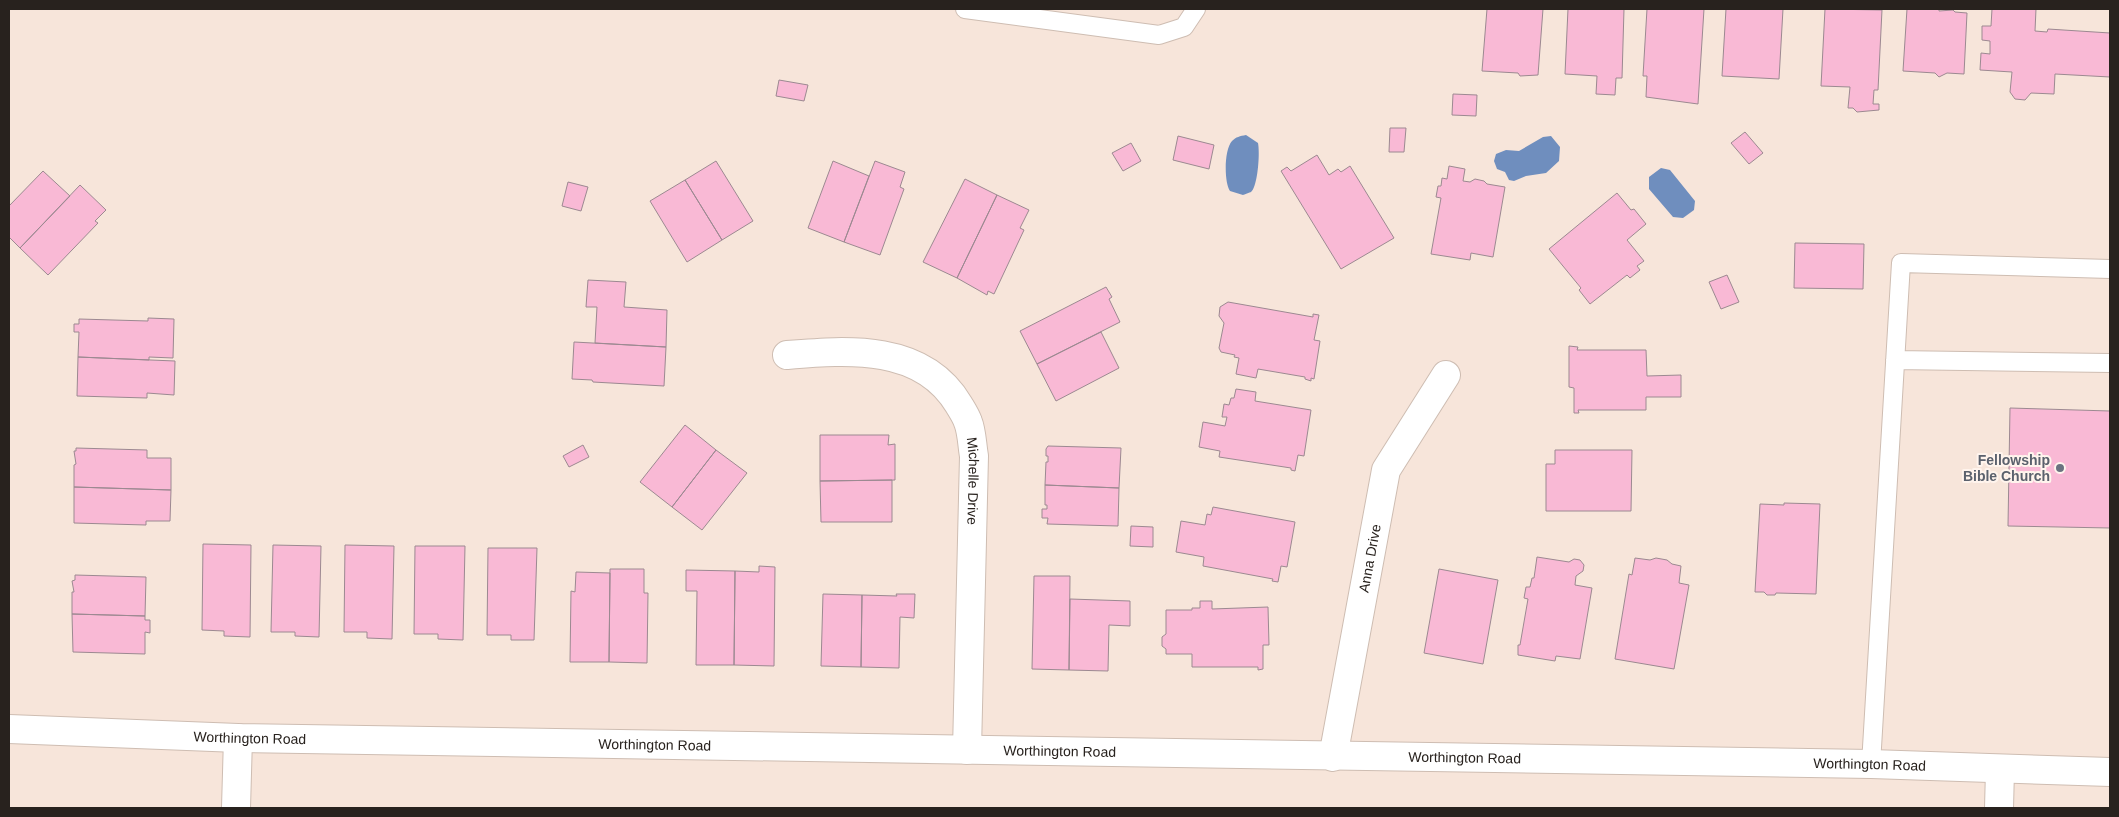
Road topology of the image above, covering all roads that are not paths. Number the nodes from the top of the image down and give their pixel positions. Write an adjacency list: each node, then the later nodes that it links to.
1 (965, 9): 2 (lane)
2 (1196, 9)
3 (2110, 268): 5 (lane)
4 (787, 355): 10 (street, Michelle Drive)
5 (1894, 360): 6 (lane); 12 (lane)
6 (2110, 363)
7 (1446, 375): 11 (street, Anna Drive)
8 (9, 729): 9 (street, Worthington Road)
9 (238, 738): 10 (street, Worthington Road); 15 (street)
10 (967, 750): 11 (street, Worthington Road)
11 (1333, 757): 12 (street, Worthington Road)
12 (1871, 764): 13 (street, Worthington Road)
13 (2000, 770): 14 (street, Worthington Road); 16 (street)
14 (2110, 772)
15 (236, 808)
16 (1999, 808)

